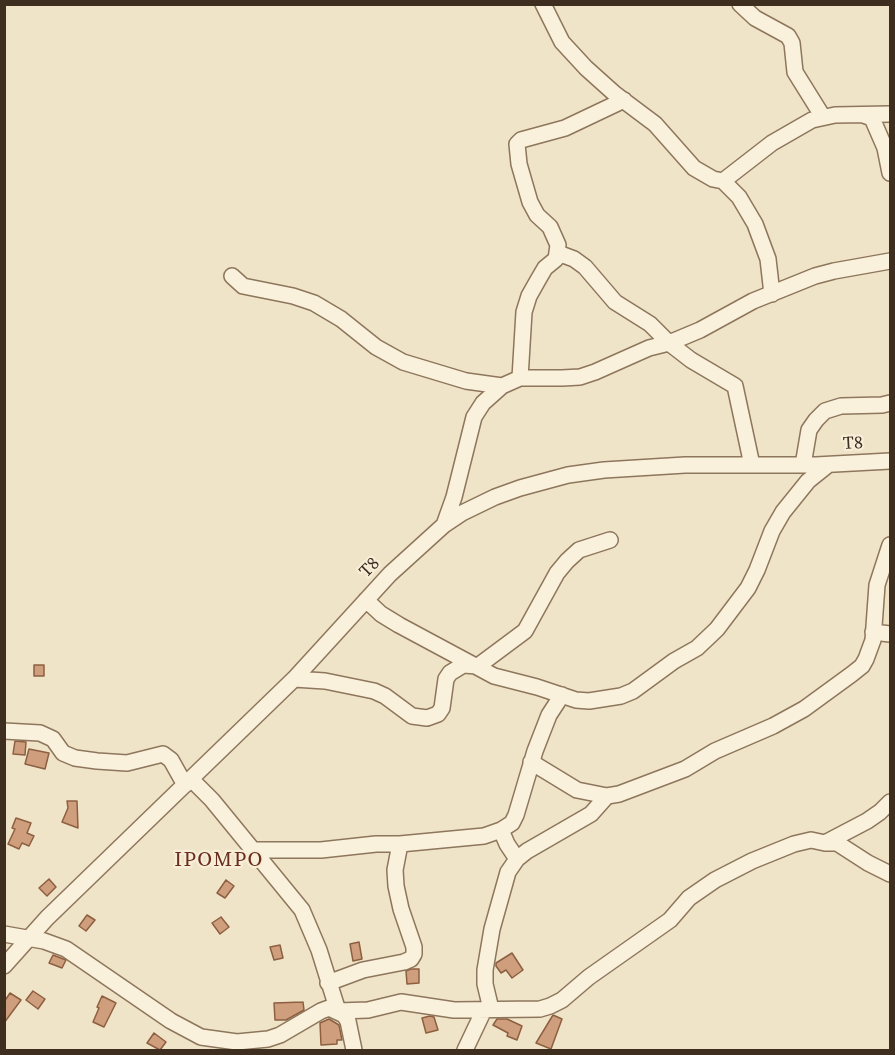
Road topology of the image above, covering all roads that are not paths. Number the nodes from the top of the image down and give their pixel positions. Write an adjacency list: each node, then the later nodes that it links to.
1 (543, 4): 3 (street)
2 (740, 4): 6 (street)
3 (624, 100): 8 (street); 9 (street)
4 (891, 114): 5 (street)
5 (863, 115): 6 (street); 7 (street)
6 (823, 117): 8 (street)
7 (891, 173)
8 (723, 181): 12 (street)
9 (558, 253): 13 (street); 14 (street)
10 (891, 261): 12 (street)
11 (232, 276): 15 (street)
12 (772, 294): 13 (street)
13 (669, 343): 14 (street); 18 (street)
14 (520, 378): 15 (street)
15 (502, 386): 21 (street)
16 (891, 403): 19 (street)
17 (891, 461): 20 (street, T8)
18 (752, 465): 19 (street, T8); 21 (street, T8)
19 (803, 465): 20 (street, T8)
20 (828, 465): 29 (street)
21 (444, 525): 24 (street, T8)
22 (610, 540): 27 (street)
23 (891, 545): 25 (street)
24 (366, 600): 27 (street); 28 (street, T8)
25 (873, 632): 26 (street); 33 (street)
26 (891, 634)
27 (478, 666): 28 (street); 29 (street)
28 (294, 679): 32 (street, T8)
29 (562, 695): 31 (street)
30 (4, 731): 32 (street)
31 (531, 762): 33 (street); 35 (street)
32 (188, 782): 38 (street); 42 (street, T8)
33 (607, 796): 39 (street)
34 (891, 802): 36 (street)
35 (501, 831): 37 (street); 39 (street)
36 (825, 843): 40 (street); 45 (street)
37 (400, 844): 38 (street); 44 (street)
38 (254, 850): 44 (street)
39 (517, 859): 45 (street)
40 (891, 874)
41 (4, 934): 42 (street)
42 (28, 939): 43 (street, T8); 47 (street)
43 (4, 966)
44 (328, 983): 46 (street)
45 (488, 1010): 46 (street); 50 (street)
46 (338, 1011): 47 (street); 49 (street)
47 (255, 1040): 48 (street)
48 (268, 1050)
49 (354, 1050)
50 (465, 1050)

